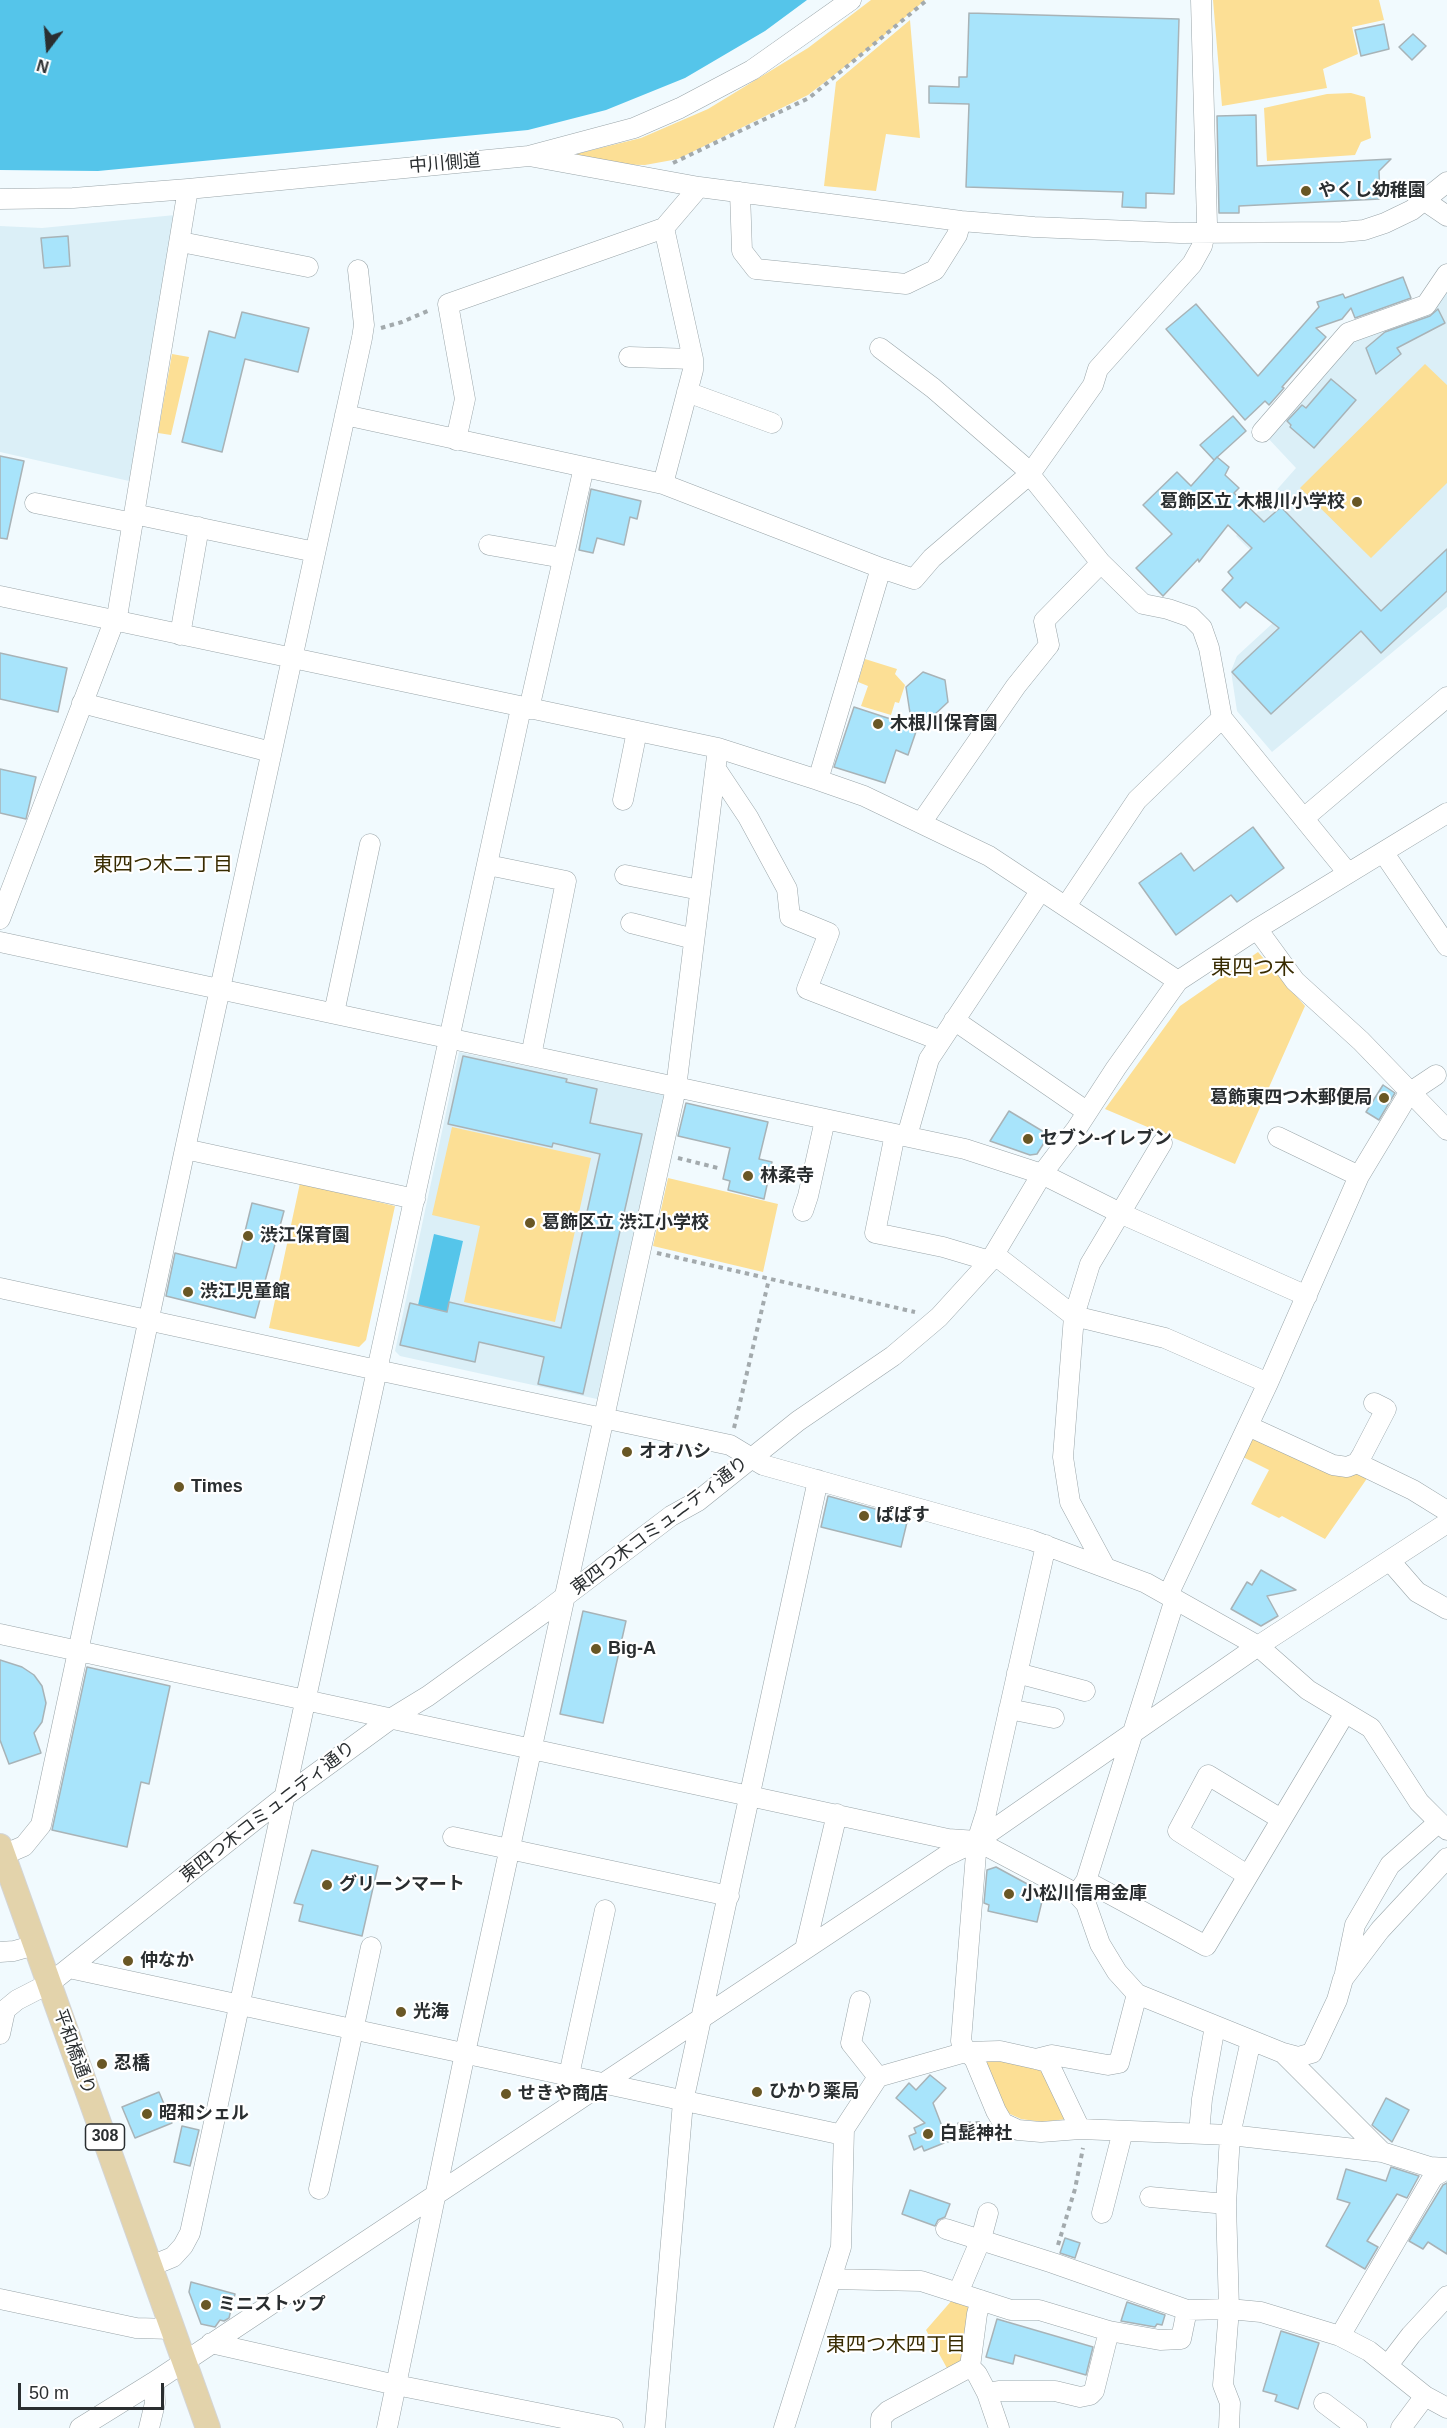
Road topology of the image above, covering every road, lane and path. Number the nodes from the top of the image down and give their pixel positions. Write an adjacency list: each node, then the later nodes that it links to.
1 (851, 0): 4 (street, 中川側道)
2 (927, 0): 5 (path)
3 (1201, 0): 15 (street)
4 (529, 156): 7 (street); 8 (street, 中川側道)
5 (666, 169)
6 (1447, 182): 11 (street)
7 (699, 187): 9 (street); 14 (street)
8 (188, 189): 10 (street, 中川側道); 16 (street)
9 (740, 192): 13 (street); 13 (street)
10 (0, 199)
11 (1425, 201): 12 (street); 15 (street)
12 (1447, 216)
13 (961, 221): 15 (street)
14 (664, 228): 20 (street); 24 (street)
15 (1206, 234): 31 (street)
16 (181, 242): 17 (street); 34 (street)
17 (308, 267)
18 (358, 270): 21 (street)
19 (1447, 274): 28 (street)
20 (447, 304): 21 (path); 29 (street)
21 (363, 336): 26 (street)
22 (880, 348): 31 (street)
23 (629, 357): 24 (street)
24 (693, 359): 25 (street)
25 (687, 392): 27 (street); 32 (street)
26 (345, 415): 29 (street); 37 (street)
27 (772, 423)
28 (1262, 432)
29 (456, 440): 30 (street)
30 (584, 467): 32 (street); 38 (street)
31 (1030, 474): 39 (street); 40 (street)
32 (663, 484): 40 (street)
33 (36, 503): 34 (street)
34 (133, 519): 35 (street); 42 (street)
35 (200, 527): 37 (street); 43 (street)
36 (489, 545): 38 (street)
37 (315, 552): 44 (street)
38 (563, 558): 47 (street)
39 (1101, 563): 48 (street); 57 (street)
40 (881, 568): 53 (street)
41 (0, 596): 42 (street)
42 (114, 621): 43 (street); 46 (street)
43 (180, 635): 44 (street)
44 (292, 659): 47 (street); 51 (street)
45 (1447, 697): 56 (street)
46 (82, 703): 51 (street); 66 (street)
47 (525, 708): 49 (street); 60 (street)
48 (1222, 718): 56 (street); 65 (street)
49 (637, 731): 50 (street); 54 (street)
50 (718, 748): 52 (street); 53 (street)
51 (271, 752): 73 (street)
52 (716, 769): 63 (street); 77 (street)
53 (818, 780): 57 (street)
54 (622, 800)
55 (1447, 813): 59 (street, 東四つ木コミュニティ通り)
56 (1304, 818): 61 (street)
57 (921, 823): 64 (street)
58 (370, 844): 74 (street)
59 (1383, 852): 61 (street, 東四つ木コミュニティ通り); 71 (street)
60 (488, 865): 76 (street); 78 (street)
61 (1348, 873): 68 (street, 東四つ木コミュニティ通り)
62 (625, 876): 63 (street)
63 (700, 890): 69 (street)
64 (1041, 890): 65 (street); 75 (street)
65 (1066, 906): 72 (street)
66 (0, 919)
67 (631, 922): 69 (street)
68 (1257, 929): 72 (street, 東四つ木コミュニティ通り); 81 (street)
69 (694, 939): 80 (street)
70 (0, 942): 73 (street)
71 (1447, 946)
72 (1178, 981): 82 (street, 東四つ木コミュニティ通り)
73 (220, 988): 74 (street); 88 (street)
74 (334, 1013): 76 (street)
75 (954, 1020): 77 (street); 82 (street)
76 (449, 1038): 78 (street); 93 (street)
77 (939, 1040): 85 (street)
78 (531, 1056): 80 (street)
79 (1436, 1075): 81 (street)
80 (676, 1088): 83 (street); 89 (street)
81 (1409, 1093): 84 (street); 92 (street)
82 (1086, 1111): 91 (street, 東四つ木コミュニティ通り)
83 (825, 1120): 85 (street); 94 (street)
84 (1447, 1130)
85 (901, 1135): 91 (street); 97 (street)
86 (1278, 1137): 92 (street)
87 (1162, 1143): 95 (street)
88 (185, 1149): 93 (street); 103 (street)
89 (662, 1154): 90 (path); 96 (street)
90 (718, 1168)
91 (1042, 1174): 95 (street); 97 (street, 東四つ木コミュニティ通り)
92 (1359, 1176): 100 (street)
93 (415, 1199): 104 (street)
94 (803, 1211)
95 (1122, 1214): 100 (street); 101 (street)
96 (641, 1249): 98 (path); 107 (street)
97 (993, 1258): 101 (street); 102 (street, 東四つ木コミュニティ通り)
98 (769, 1279): 102 (path); 109 (path)
99 (0, 1288): 103 (street)
100 (1307, 1296): 105 (street)
101 (1074, 1316): 105 (street); 117 (street)
102 (939, 1317): 110 (street, 東四つ木コミュニティ通り)
103 (149, 1320): 104 (street); 123 (street)
104 (377, 1370): 107 (street); 126 (street)
105 (1268, 1383): 108 (street)
106 (1374, 1403): 111 (street)
107 (605, 1417): 109 (street); 118 (street)
108 (1248, 1426): 111 (street); 119 (street)
109 (730, 1445): 110 (street)
110 (752, 1458): 112 (street); 118 (street, 東四つ木コミュニティ通り)
111 (1357, 1463): 113 (street)
112 (818, 1480): 115 (street); 133 (street)
113 (1447, 1511)
114 (1447, 1523): 116 (street)
115 (1046, 1545): 117 (street); 124 (street)
116 (1390, 1561): 120 (street); 122 (street)
117 (1105, 1567): 119 (street)
118 (566, 1596): 129 (street, 東四つ木コミュニティ通り); 132 (street)
119 (1172, 1597): 122 (street); 131 (street)
120 (1447, 1609)
121 (0, 1634): 123 (street)
122 (1258, 1646): 128 (street); 131 (street)
123 (79, 1650): 126 (street); 140 (street)
124 (1017, 1673): 125 (street); 127 (street)
125 (1085, 1691)
126 (306, 1699): 129 (street); 134 (street)
127 (1009, 1709): 130 (street); 139 (street)
128 (1345, 1713): 136 (street); 137 (street)
129 (392, 1718): 132 (street); 134 (street, 東四つ木コミュニティ通り)
130 (1054, 1718)
131 (1131, 1735): 139 (street); 144 (street)
132 (533, 1749): 133 (street); 141 (street)
133 (750, 1795): 135 (street); 145 (street)
134 (284, 1797): 151 (street, 東四つ木コミュニティ通り); 156 (street)
135 (837, 1814): 139 (street); 149 (street)
136 (1281, 1819): 143 (street); 143 (street)
137 (1443, 1826): 152 (street)
138 (453, 1837): 141 (street)
139 (977, 1841): 144 (street); 149 (street); 163 (street)
140 (2, 1850): 147 (main road, 平和橋通り / 308)
141 (511, 1850): 145 (street); 164 (street)
142 (1447, 1858): 152 (street)
143 (1247, 1875): 144 (street)
144 (1082, 1888): 154 (street)
145 (729, 1896): 158 (street)
146 (605, 1910): 167 (street)
147 (35, 1945): 150 (street); 153 (main road, 平和橋通り / 308)
148 (371, 1947): 160 (street)
149 (805, 1949): 158 (street)
150 (0, 1952)
151 (69, 1968): 153 (street, 東四つ木コミュニティ通り); 156 (street)
152 (1343, 1979): 165 (street)
153 (50, 1983): 157 (street, 東四つ木コミュニティ通り); 189 (main road, 平和橋通り / 308)
154 (1137, 1994): 159 (street); 166 (street)
155 (860, 2001): 168 (street)
156 (239, 2005): 160 (street); 189 (street)
157 (3, 2012): 161 (street)
158 (702, 2016): 169 (street); 170 (street)
159 (1215, 2026): 162 (street); 175 (street)
160 (352, 2030): 164 (street); 180 (street)
161 (0, 2034)
162 (1251, 2040): 165 (street); 177 (street)
163 (966, 2052): 166 (street); 168 (street); 171 (street)
164 (465, 2053): 167 (street); 181 (street)
165 (1283, 2053): 178 (street)
166 (1036, 2059): 173 (street)
167 (569, 2075): 169 (street)
168 (878, 2077): 176 (street)
169 (601, 2084): 170 (street); 181 (street)
170 (683, 2102): 176 (street); 215 (street)
171 (1003, 2123): 172 (path); 173 (street)
172 (949, 2127)
173 (1083, 2129): 174 (street); 188 (path)
174 (1123, 2131): 175 (street); 185 (street)
175 (1199, 2133): 177 (street)
176 (843, 2135): 190 (street)
177 (1230, 2135): 178 (street); 183 (street)
178 (1382, 2152): 179 (street)
179 (1447, 2169): 199 (street)
180 (320, 2189)
181 (436, 2193): 200 (street); 205 (street)
182 (1150, 2198): 183 (street)
183 (1226, 2204): 195 (street)
184 (988, 2213): 187 (street)
185 (1102, 2213)
186 (946, 2229): 187 (street)
187 (981, 2240): 188 (street); 191 (street)
188 (1053, 2263): 196 (street)
189 (151, 2266): 197 (main road, 平和橋通り / 308)
190 (831, 2279): 191 (street); 216 (street)
191 (958, 2293): 194 (street)
192 (1447, 2296): 202 (street)
193 (0, 2299): 197 (street)
194 (981, 2300): 198 (street); 203 (street)
195 (1229, 2309): 196 (street); 199 (street); 219 (street)
196 (1187, 2310): 198 (street)
197 (172, 2329): 201 (main road, 平和橋通り / 308)
198 (1109, 2331): 206 (street)
199 (1340, 2336): 202 (street)
200 (211, 2343): 201 (street); 205 (street)
201 (183, 2361): 204 (street); 212 (main road, 平和橋通り / 308)
202 (1388, 2365): 207 (street)
203 (970, 2367): 206 (street); 217 (street)
204 (154, 2382): 210 (street); 211 (street)
205 (396, 2385): 213 (street); 214 (street)
206 (987, 2393): 218 (street)
207 (1425, 2396): 209 (street); 221 (street)
208 (1324, 2403): 220 (street)
209 (1447, 2408)
210 (80, 2428)
211 (149, 2428)
212 (208, 2428)
213 (387, 2428)
214 (613, 2428)
215 (655, 2428)
216 (784, 2428)
217 (881, 2428)
218 (999, 2428)
219 (1229, 2428)
220 (1357, 2428)
221 (1401, 2428)

